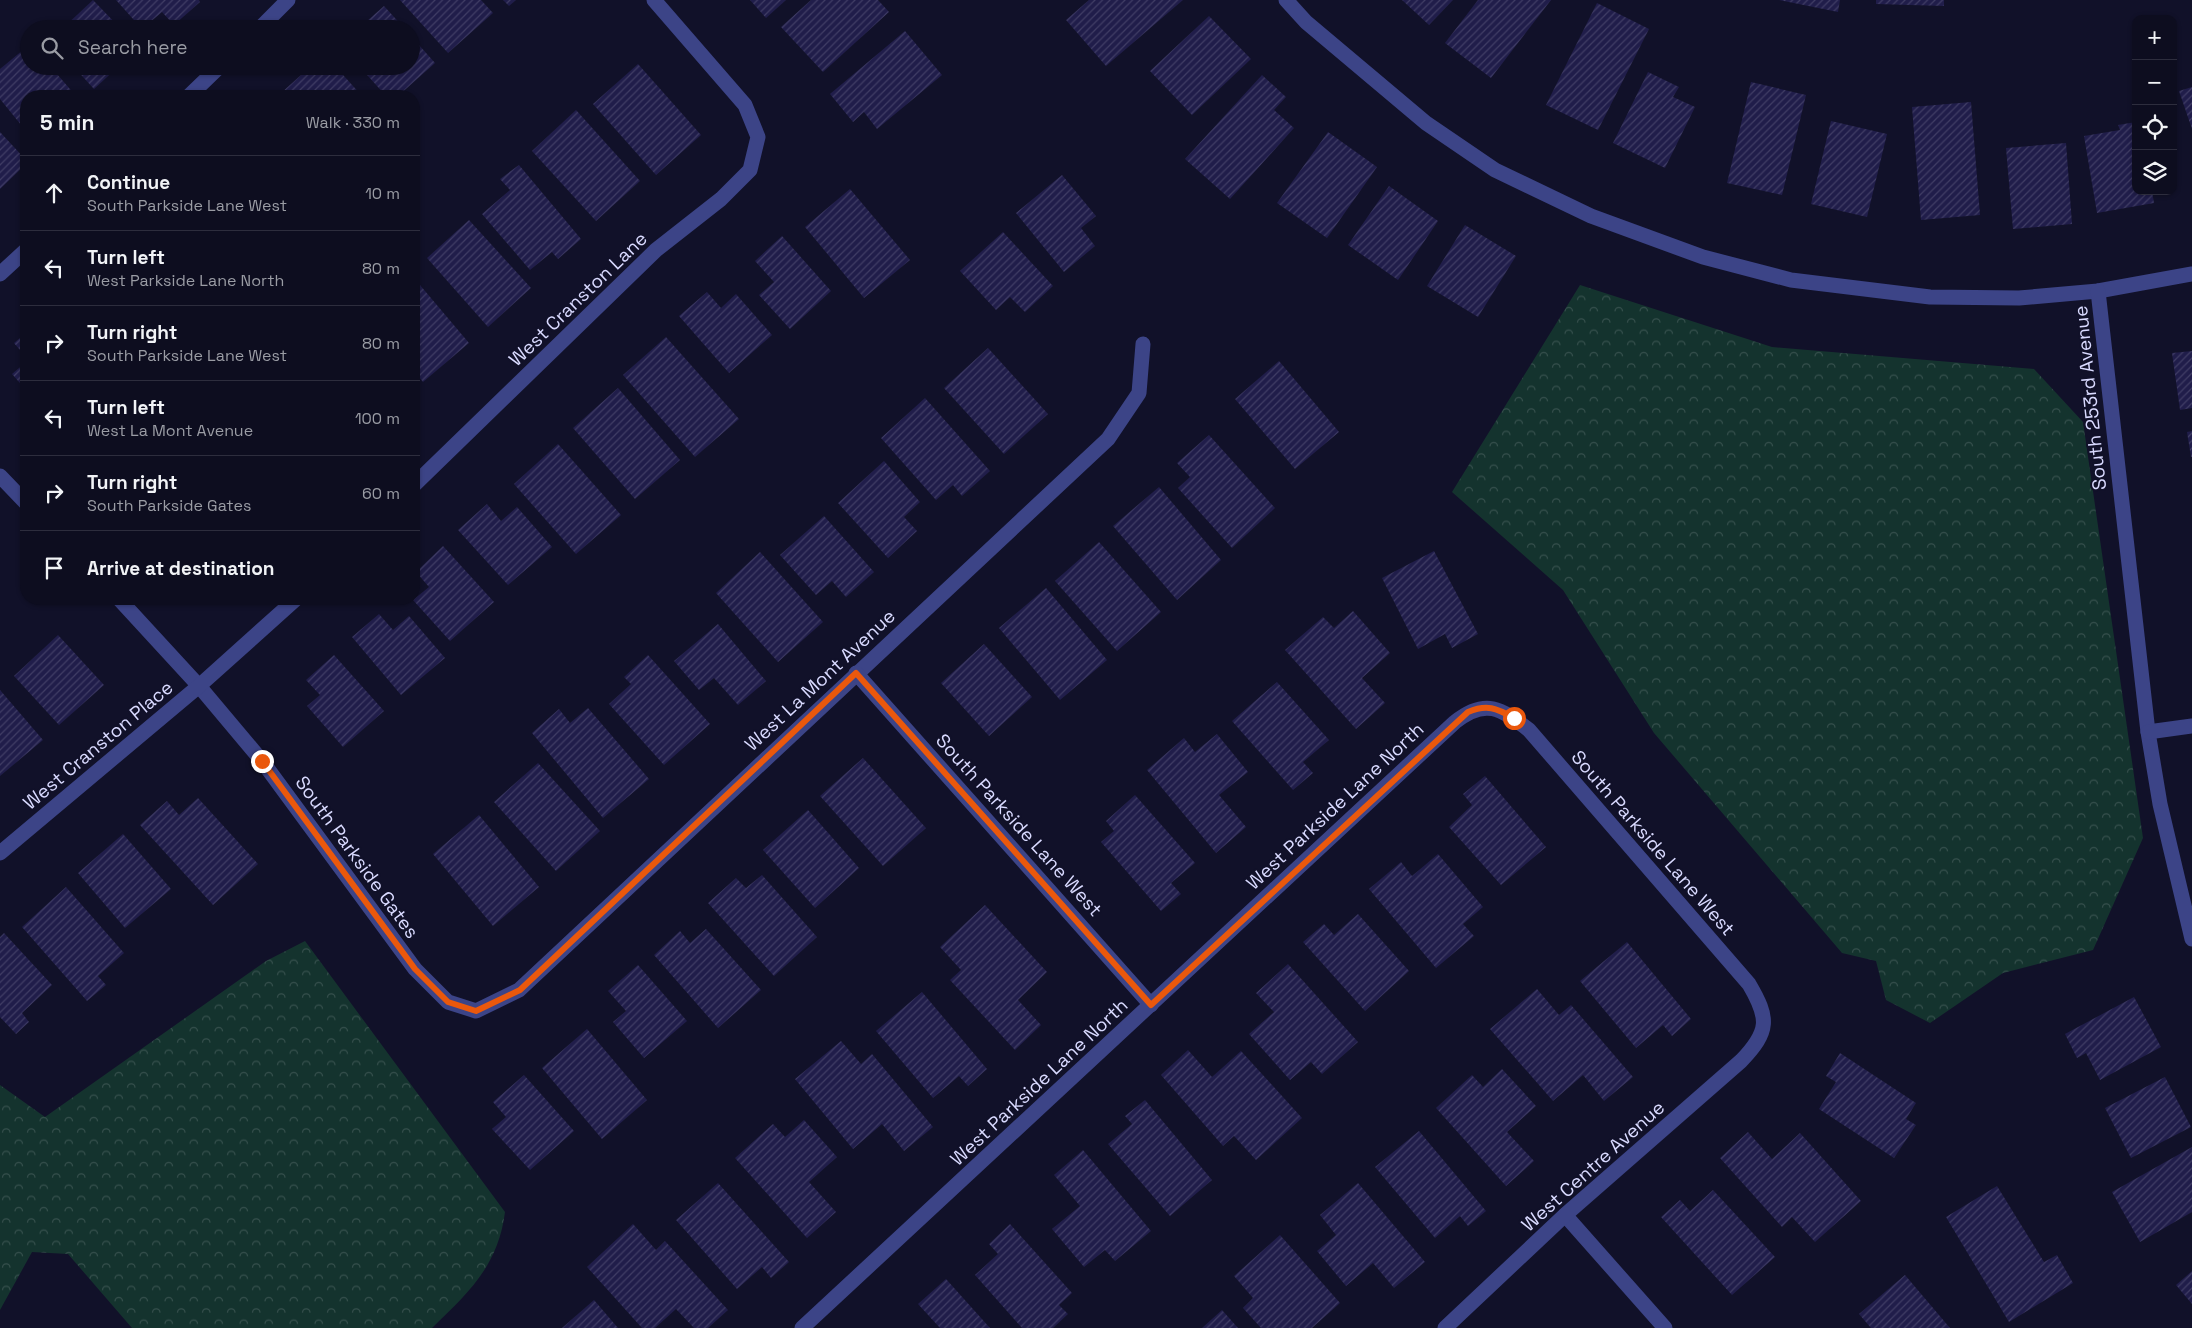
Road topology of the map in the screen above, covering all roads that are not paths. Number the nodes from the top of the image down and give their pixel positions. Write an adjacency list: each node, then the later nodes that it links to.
1 (288, 0): 4 (street)
2 (654, 0): 13 (street, West Cranston Lane)
3 (1286, 0): 10 (street, South 253rd Avenue)
4 (268, 20)
5 (211, 75): 6 (street)
6 (195, 90)
7 (20, 256): 8 (street)
8 (0, 274)
9 (2192, 274): 10 (street)
10 (2098, 291): 21 (street, South 253rd Avenue)
11 (1143, 344): 17 (street, West La Mont Avenue)
12 (0, 476): 14 (street)
13 (420, 479)
14 (20, 497)
15 (125, 605): 18 (street, South Parkside Gates)
16 (289, 605): 18 (street)
17 (856, 673): 24 (street, South Parkside Lane West); 25 (street, West La Mont Avenue)
18 (199, 686): 22 (street, West Cranston Place); 25 (street, South Parkside Gates)
19 (1482, 706): 24 (street, West Parkside Lane North); 26 (street, South Parkside Lane West)
20 (2192, 726): 21 (street)
21 (2148, 732): 23 (street, South 253rd Avenue)
22 (0, 853)
23 (2192, 939)
24 (1151, 1005): 28 (street, West Parkside Lane North)
25 (476, 1011)
26 (1764, 1031): 27 (street, West Centre Avenue)
27 (1565, 1215): 29 (street, West Centre Avenue); 30 (street)
28 (802, 1328)
29 (1445, 1328)
30 (1665, 1328)

